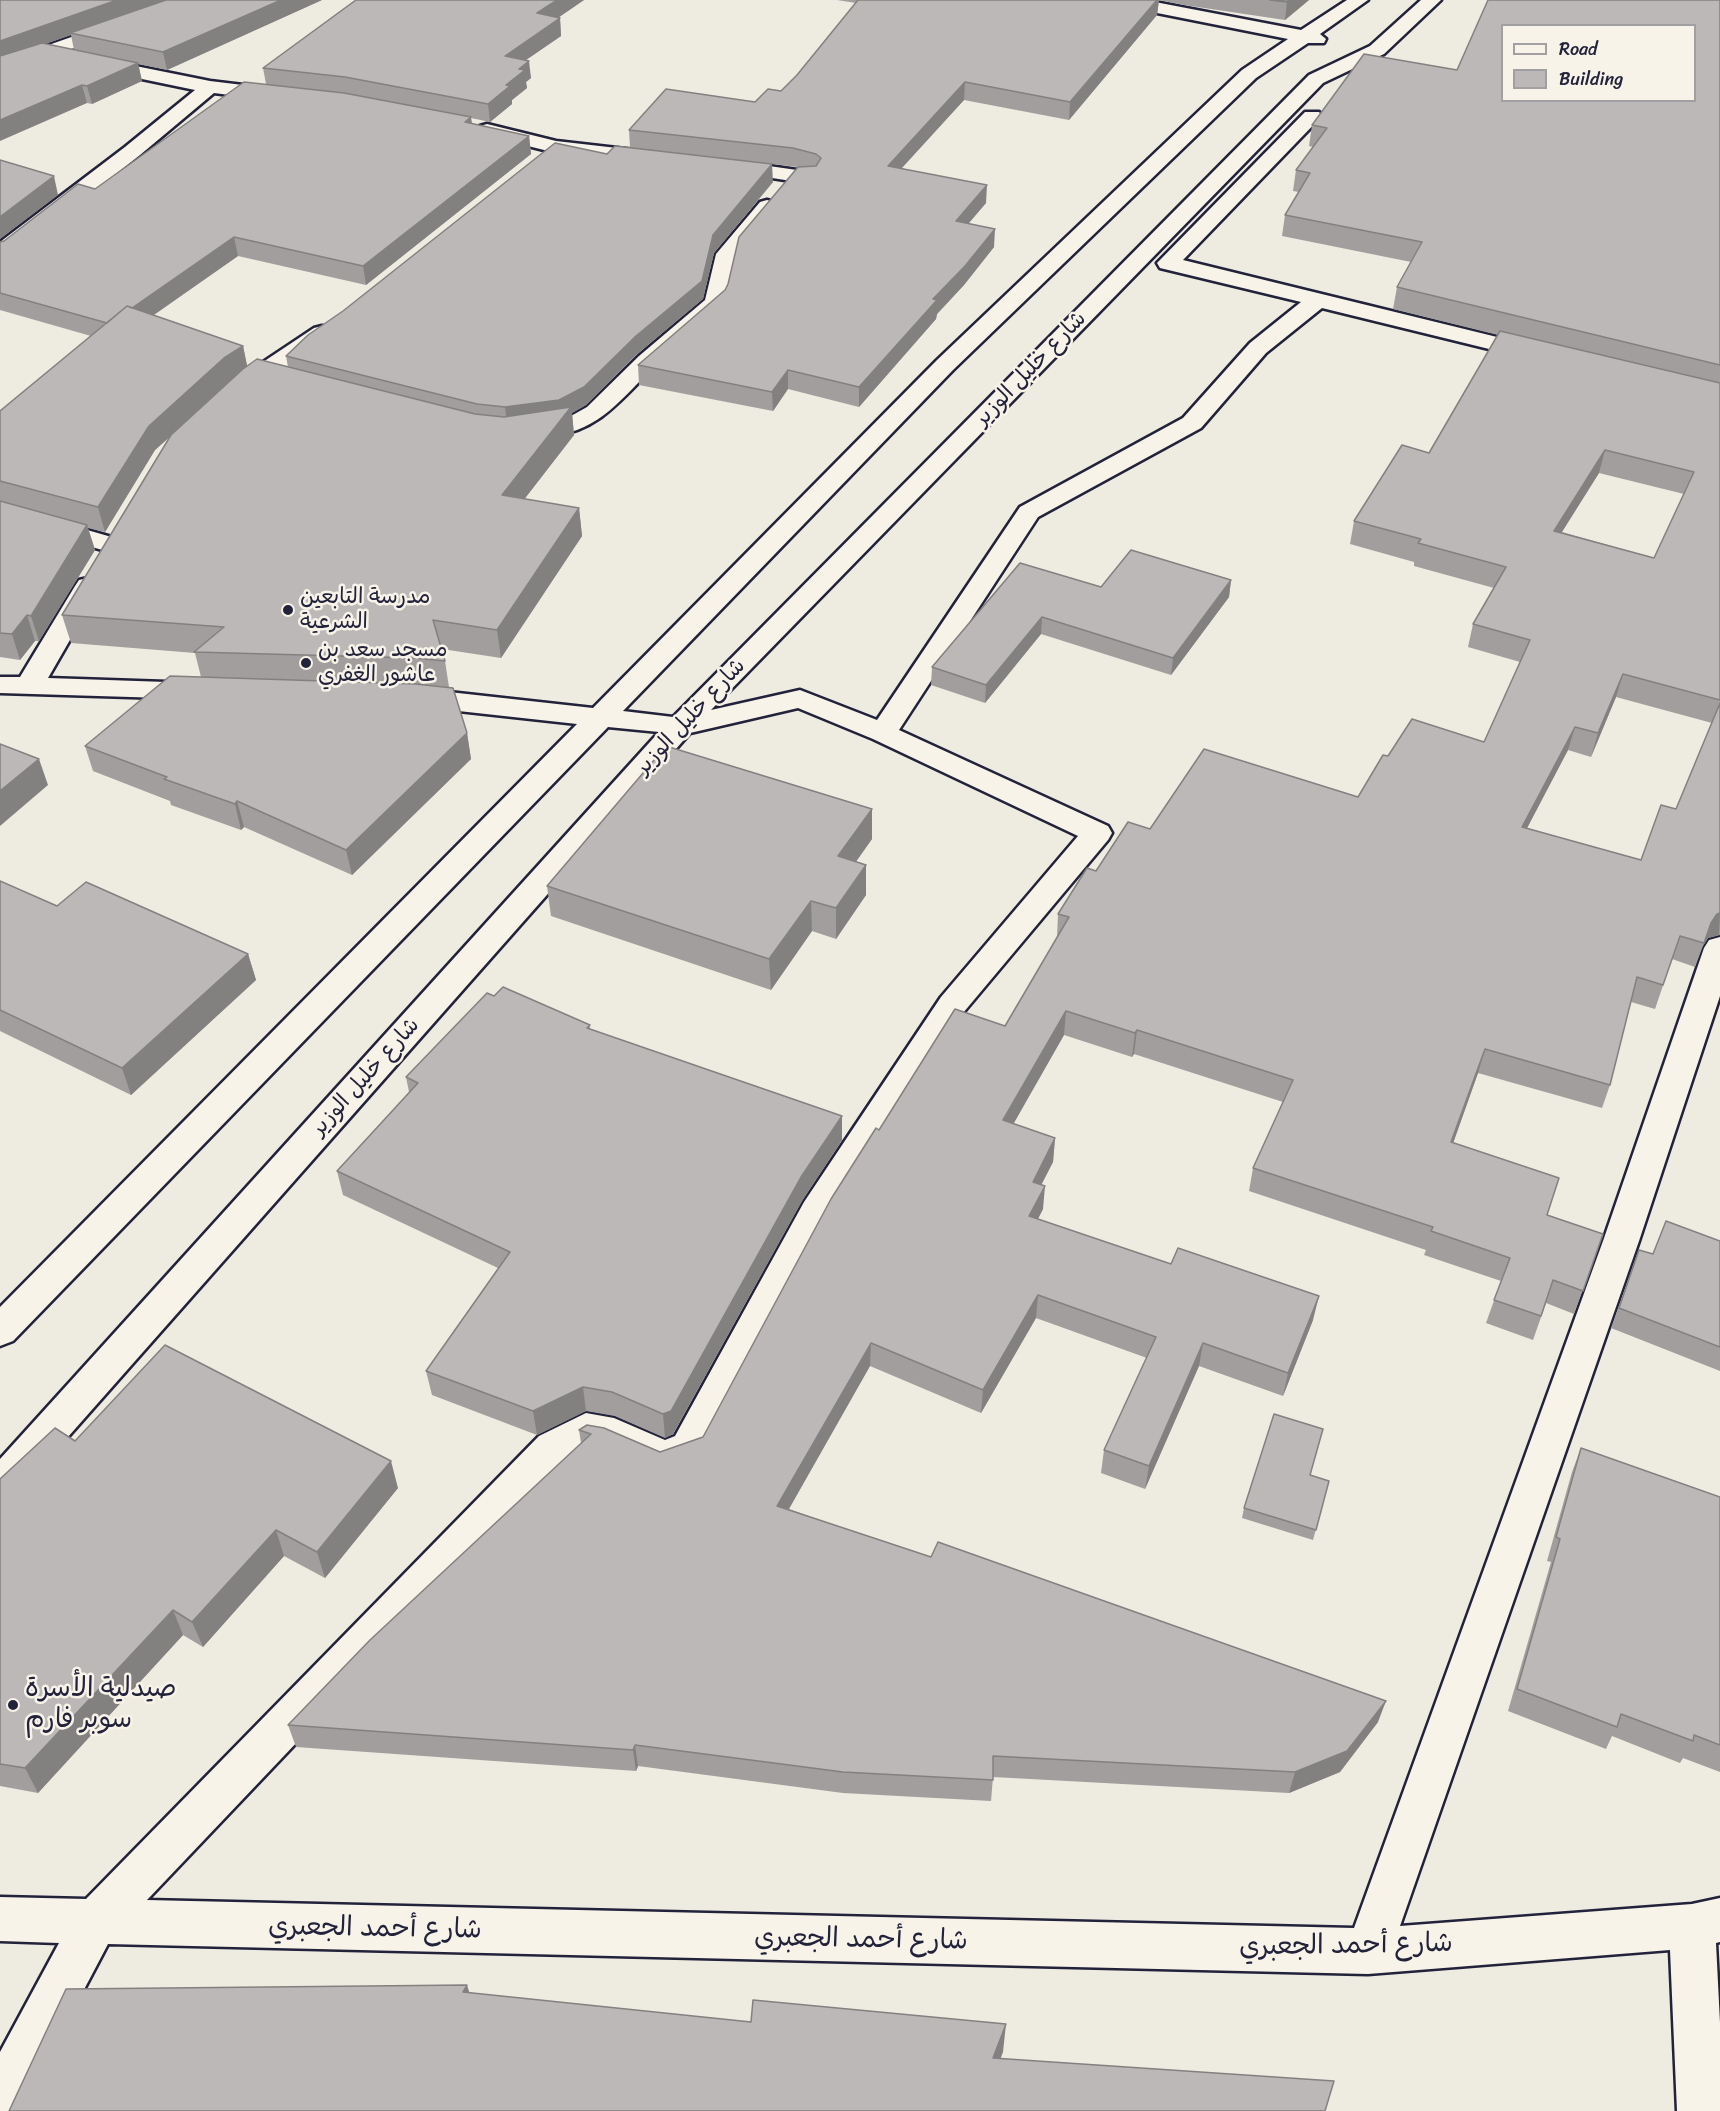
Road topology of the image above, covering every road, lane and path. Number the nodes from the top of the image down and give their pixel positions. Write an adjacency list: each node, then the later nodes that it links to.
1 (194, 0): 7 (street)
2 (1147, 0): 5 (street)
3 (1359, 0): 5 (street)
4 (1432, 0): 6 (street, شارع خليل الوزير)
5 (1305, 36): 6 (street); 27 (street)
6 (1377, 50): 15 (street); 28 (street, شارع خليل الوزير)
7 (47, 53): 8 (street); 9 (street)
8 (0, 68)
9 (210, 87): 10 (street); 14 (street)
10 (290, 96)
11 (473, 127): 12 (street)
12 (674, 160)
13 (710, 165): 21 (street)
14 (0, 253)
15 (1316, 301): 17 (street); 29 (street)
16 (337, 322): 18 (street)
17 (1558, 359)
18 (258, 375): 19 (street); 20 (street)
19 (291, 384)
20 (223, 404)
21 (507, 435)
22 (0, 513): 24 (street)
23 (0, 685): 24 (street)
24 (29, 686): 25 (street)
25 (228, 692)
26 (384, 696): 27 (street)
27 (600, 717): 28 (street); 31 (street)
28 (680, 726): 29 (street); 32 (street, شارع خليل الوزير)
29 (882, 733): 34 (street)
30 (1720, 948): 36 (street)
31 (0, 1330)
32 (0, 1486)
33 (0, 1919): 34 (street, شارع أحمد الجعبري)
34 (95, 1922): 36 (street, شارع أحمد الجعبري); 37 (street)
35 (1706, 1923): 36 (street, شارع أحمد الجعبري); 38 (street)
36 (1368, 1951)
37 (0, 2100)
38 (1701, 2111)

